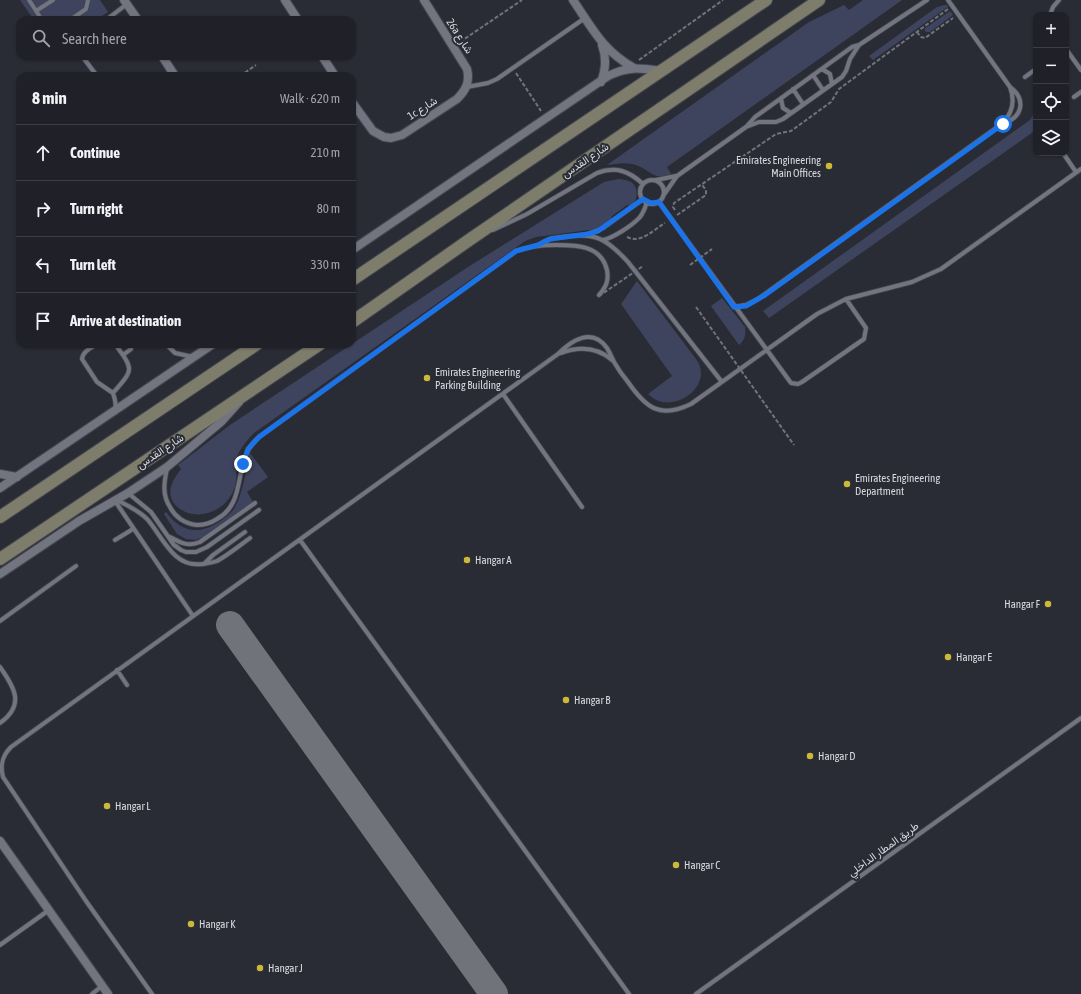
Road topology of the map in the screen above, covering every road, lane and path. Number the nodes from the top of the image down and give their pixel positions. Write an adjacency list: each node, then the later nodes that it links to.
1 (29, 0): 16 (lane)
2 (54, 0): 16 (lane)
3 (88, 0): 20 (lane)
4 (285, 0): 23 (street)
5 (424, 0): 28 (street, 26a شارع)
6 (522, 0): 28 (path)
7 (573, 0): 24 (street)
8 (723, 0): 34 (path)
9 (766, 0): 38 (main road)
10 (819, 0): 72 (main road, شارع القدس)
11 (927, 0): 27 (lane)
12 (948, 0): 15 (lane)
13 (1060, 0): 17 (lane)
14 (126, 2): 21 (lane); 22 (street)
15 (953, 6): 18 (lane); 25 (path)
16 (36, 12): 19 (lane)
17 (1051, 12)
18 (958, 14): 25 (path); 48 (lane)
19 (39, 16)
20 (76, 16)
21 (110, 16)
22 (135, 16)
23 (295, 16)
24 (585, 18): 26 (street); 35 (lane)
25 (917, 32): 70 (path)
26 (601, 42): 34 (street); 46 (street)
27 (859, 46): 36 (lane); 47 (lane)
28 (454, 47): 49 (street, 26a شارع)
29 (1069, 53): 37 (lane)
30 (85, 60): 40 (lane)
31 (165, 60): 41 (street)
32 (325, 60): 43 (street)
33 (256, 65): 42 (path)
34 (633, 67): 38 (street); 46 (street)
35 (512, 68): 49 (lane); 58 (path)
36 (822, 69): 44 (lane); 47 (lane)
37 (1081, 70)
38 (662, 71): 79 (main road)
39 (1033, 71): 45 (lane)
40 (94, 72)
41 (172, 72)
42 (246, 72)
43 (332, 72)
44 (813, 75): 50 (lane); 51 (lane)
45 (1026, 77)
46 (601, 82): 58 (street)
47 (832, 84): 51 (lane)
48 (1010, 86): 59 (lane); 59 (lane)
49 (467, 87): 56 (street, 1c شارع)
50 (793, 89): 54 (lane); 55 (lane)
51 (823, 90): 55 (lane)
52 (1081, 92): 53 (lane)
53 (1074, 97)
54 (781, 98): 57 (lane); 60 (lane)
55 (803, 104): 57 (lane)
56 (356, 108)
57 (791, 113): 60 (lane)
58 (546, 119): 75 (street)
59 (1003, 124): 82 (lane)
60 (746, 126): 64 (lane)
61 (1065, 156): 63 (lane)
62 (1081, 169): 63 (lane)
63 (1076, 172): 81 (lane)
64 (677, 176): 65 (lane); 67 (lane)
65 (653, 180): 66 (lane); 67 (lane)
66 (643, 184): 68 (lane); 72 (lane)
67 (663, 196): 69 (lane)
68 (645, 201): 69 (lane); 71 (lane); 73 (lane)
69 (659, 202): 82 (lane)
70 (677, 215)
71 (583, 235): 73 (lane); 74 (lane)
72 (472, 238): 84 (main road, شارع القدس)
73 (603, 240): 97 (lane)
74 (538, 245): 80 (lane); 103 (lane)
75 (356, 247)
76 (712, 249): 77 (path, bridge)
77 (690, 265)
78 (643, 266): 80 (path, bridge)
79 (356, 277)
80 (599, 296)
81 (846, 299): 92 (lane); 92 (lane)
82 (734, 307): 92 (lane)
83 (696, 308): 102 (path, bridge)
84 (356, 319)
85 (91, 348): 98 (lane)
86 (118, 348): 94 (lane)
87 (170, 348): 95 (lane)
88 (207, 348): 95 (street)
89 (251, 348): 112 (main road)
90 (314, 348): 99 (main road, شارع القدس)
91 (131, 349): 94 (lane)
92 (766, 350): 97 (lane)
93 (558, 354): 96 (lane); 96 (lane); 100 (lane)
94 (123, 355): 98 (lane)
95 (193, 357): 101 (street)
96 (614, 362): 97 (lane)
97 (722, 382)
98 (113, 393): 101 (lane)
99 (246, 394): 103 (street); 119 (main road, شارع القدس)
100 (503, 394): 110 (lane); 118 (lane)
101 (116, 410): 105 (street)
102 (794, 445)
103 (167, 466): 107 (street)
104 (0, 474): 105 (street)
105 (17, 476): 106 (street)
106 (0, 488)
107 (128, 493): 108 (street); 115 (lane)
108 (116, 500): 113 (lane); 120 (lane); 122 (street)
109 (254, 503): 115 (lane)
110 (582, 507)
111 (259, 510): 115 (lane)
112 (0, 517)
113 (134, 529): 117 (lane); 123 (lane)
114 (245, 532): 120 (lane)
115 (169, 537)
116 (250, 538): 120 (lane)
117 (115, 540)
118 (300, 540): 123 (lane); 137 (lane)
119 (0, 559)
120 (204, 564)
121 (76, 566): 124 (lane)
122 (0, 574)
123 (193, 616): 126 (lane)
124 (0, 621)
125 (0, 667): 129 (lane)
126 (117, 670): 127 (lane); 136 (lane)
127 (127, 685)
128 (1081, 718): 138 (lane, طريق المطار الداخلي)
129 (0, 723)
130 (0, 841): 131 (street)
131 (49, 910): 132 (lane); 133 (street)
132 (0, 945)
133 (102, 986): 134 (lane); 135 (street)
134 (92, 994)
135 (108, 994)
136 (152, 994)
137 (629, 994)
138 (696, 994)

